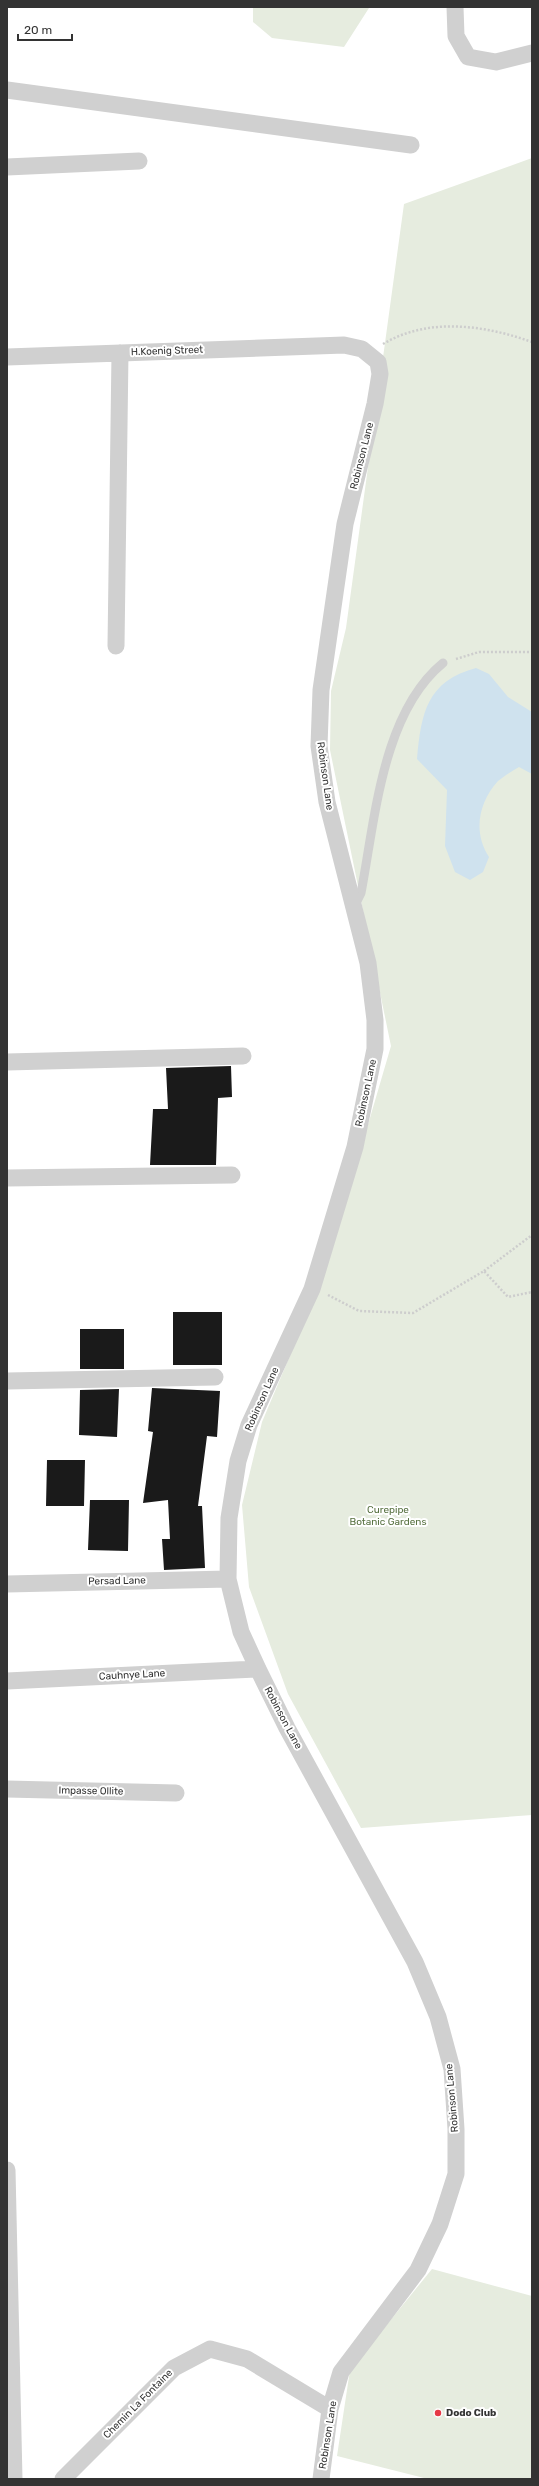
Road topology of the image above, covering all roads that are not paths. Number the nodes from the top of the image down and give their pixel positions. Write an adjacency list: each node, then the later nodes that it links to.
1 (455, 7): 2 (street)
2 (532, 53)
3 (7, 90): 4 (street)
4 (410, 145)
5 (139, 161): 6 (street)
6 (7, 167)
7 (120, 353): 8 (street, H.Koenig Street); 9 (street, H.Koenig Street); 10 (street)
8 (370, 354): 12 (street, Robinson Lane)
9 (7, 357)
10 (116, 646)
11 (443, 663): 12 (lane)
12 (354, 905): 19 (street, Robinson Lane)
13 (243, 1056): 14 (street)
14 (7, 1062)
15 (232, 1175): 16 (street)
16 (7, 1178)
17 (215, 1377): 18 (street)
18 (7, 1381)
19 (228, 1579): 20 (street, Persad Lane); 21 (street, Robinson Lane)
20 (7, 1584)
21 (258, 1669): 22 (street, Cauhnye Lane); 26 (street, Robinson Lane)
22 (7, 1681)
23 (7, 1789): 24 (street, Impasse Ollite)
24 (176, 1793)
25 (7, 2170): 27 (street)
26 (330, 2408): 28 (street, Chemin La Fontaine); 29 (street, Robinson Lane)
27 (14, 2479)
28 (63, 2479)
29 (321, 2479)

